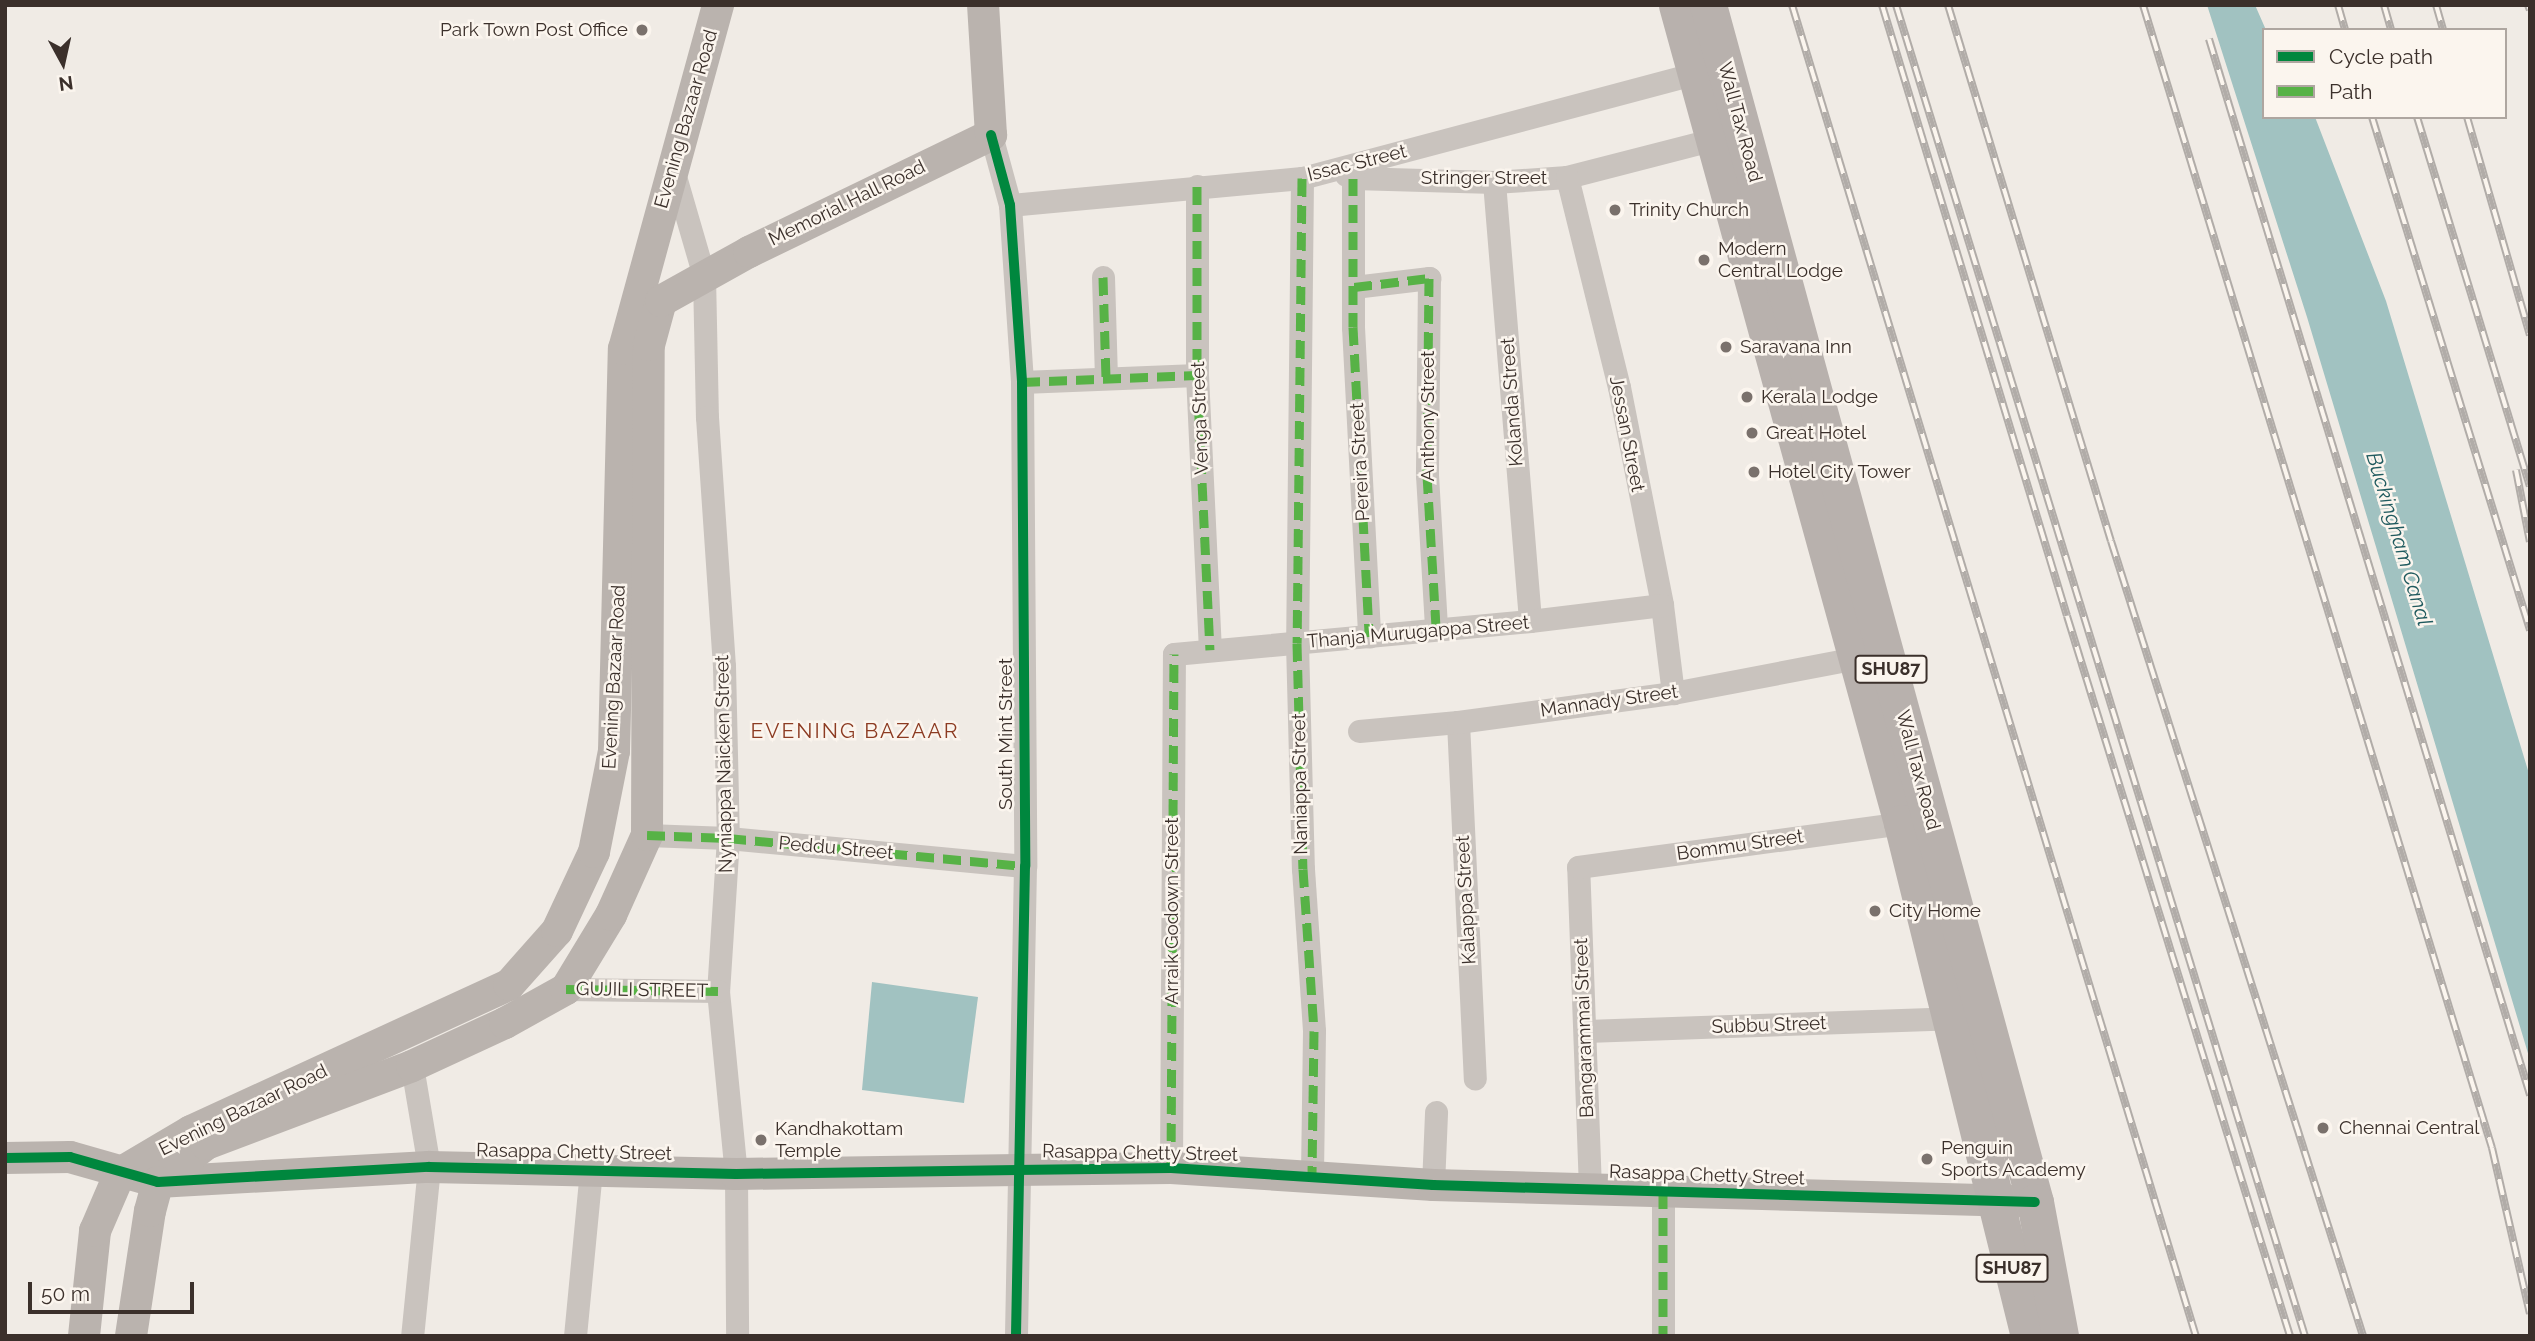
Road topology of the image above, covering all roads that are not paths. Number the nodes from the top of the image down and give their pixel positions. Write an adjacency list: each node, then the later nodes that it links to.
1 (718, 5): 8 (main road, Evening Bazaar Road)
2 (983, 5): 6 (main road, South Mint Street)
3 (1677, 5): 5 (main road, Wall Tax Road / SHU87)
4 (1708, 5): 60 (main road, Wall Tax Road / SHU87)
5 (1696, 73): 7 (main road, Wall Tax Road / SHU87); 9 (street, Issac Street)
6 (991, 135): 14 (street, South Mint Street); 15 (main road, Memorial Hall Road)
7 (1715, 139): 10 (street, Stringer Street); 31 (main road, Wall Tax Road / SHU87)
8 (672, 166): 15 (street); 25 (main road, Evening Bazaar Road)
9 (1343, 174): 11 (street, Issac Street); 12 (street, Stringer Street); 17 (street, Pereira Street)
10 (1567, 177): 12 (street, Stringer Street); 22 (street, Jessan Street)
11 (1302, 178): 13 (street, Issac Street); 28 (street, Naniappa Street)
12 (1494, 182): 23 (street, Kolanda Street)
13 (1197, 186): 14 (street, Issac Street); 19 (street, Venga Street)
14 (1010, 205): 21 (street, South Mint Street)
15 (704, 276): 18 (main road, Memorial Hall Road); 37 (street, Nyniappa Naicken Street)
16 (1103, 277): 20 (street)
17 (1354, 287): 24 (street, Anthony Street); 27 (street, Pereira Street)
18 (661, 301): 26 (main road, Evening Bazaar Road)
19 (1197, 375): 20 (street); 29 (street, Venga Street)
20 (1106, 377): 21 (street)
21 (1022, 382): 38 (street, South Mint Street)
22 (1662, 606): 23 (street, Thanja Murugappa Street); 32 (street, Jessan Street)
23 (1530, 621): 24 (street, Thanja Murugappa Street)
24 (1436, 628): 27 (street, Thanja Murugappa Street)
25 (617, 630): 26 (main road); 52 (main road, Evening Bazaar Road)
26 (649, 630): 36 (main road, Evening Bazaar Road)
27 (1369, 637): 28 (street, Thanja Murugappa Street)
28 (1297, 643): 29 (street, Thanja Murugappa Street); 54 (street, Naniappa Street)
29 (1210, 650): 30 (street, Thanja Murugappa Street)
30 (1174, 654): 50 (street, Arraik Godown Street)
31 (1856, 658): 32 (street, Mannady Street); 35 (main road, Wall Tax Road / SHU87)
32 (1672, 694): 33 (street, Mannady Street)
33 (1458, 722): 34 (street, Mannady Street); 45 (street, Kalappa Street)
34 (1359, 731)
35 (1902, 823): 39 (street, Bommu Street); 42 (main road, Wall Tax Road / SHU87)
36 (647, 835): 37 (street, Peddu Street); 40 (main road, Evening Bazaar Road)
37 (728, 838): 38 (street, Peddu Street); 41 (street, Nyniappa Naicken Street)
38 (1025, 866): 51 (street, South Mint Street)
39 (1578, 867): 43 (street, Bangarammai Street)
40 (566, 989): 41 (street, GUJILI STREET); 44 (main road, Evening Bazaar Road)
41 (718, 991): 53 (street, Nyniappa Naicken Street)
42 (1952, 1018): 43 (street, Subbu Street); 59 (main road, Wall Tax Road / SHU87)
43 (1586, 1031): 57 (street, Bangarammai Street)
44 (412, 1066): 48 (street); 55 (main road, Evening Bazaar Road)
45 (1475, 1079)
46 (1436, 1112): 56 (street)
47 (5, 1158): 52 (main road, Rasappa Chetty Street)
48 (429, 1167): 49 (main road, Rasappa Chetty Street); 55 (main road, Rasappa Chetty Street); 63 (street)
49 (591, 1168): 53 (main road, Rasappa Chetty Street); 64 (street)
50 (1171, 1168): 51 (main road, Rasappa Chetty Street); 54 (main road, Rasappa Chetty Street)
51 (1018, 1169): 53 (main road, Rasappa Chetty Street); 66 (street, South Mint Street)
52 (120, 1173): 55 (main road, Rasappa Chetty Street); 61 (main road)
53 (736, 1174): 65 (street, Nyniappa Naicken Street)
54 (1312, 1177): 56 (main road, Rasappa Chetty Street)
55 (158, 1182): 62 (main road)
56 (1433, 1185): 57 (main road, Rasappa Chetty Street)
57 (1590, 1189): 58 (main road, Rasappa Chetty Street)
58 (1663, 1191): 59 (main road, Rasappa Chetty Street); 67 (street)
59 (1995, 1201): 60 (main road, Rasappa Chetty Street); 68 (main road, Wall Tax Road / SHU87)
60 (2035, 1202): 69 (main road, Wall Tax Road / SHU87)
61 (84, 1336)
62 (131, 1336)
63 (412, 1336)
64 (575, 1336)
65 (737, 1336)
66 (1016, 1336)
67 (1664, 1336)
68 (2029, 1336)
69 (2060, 1336)

